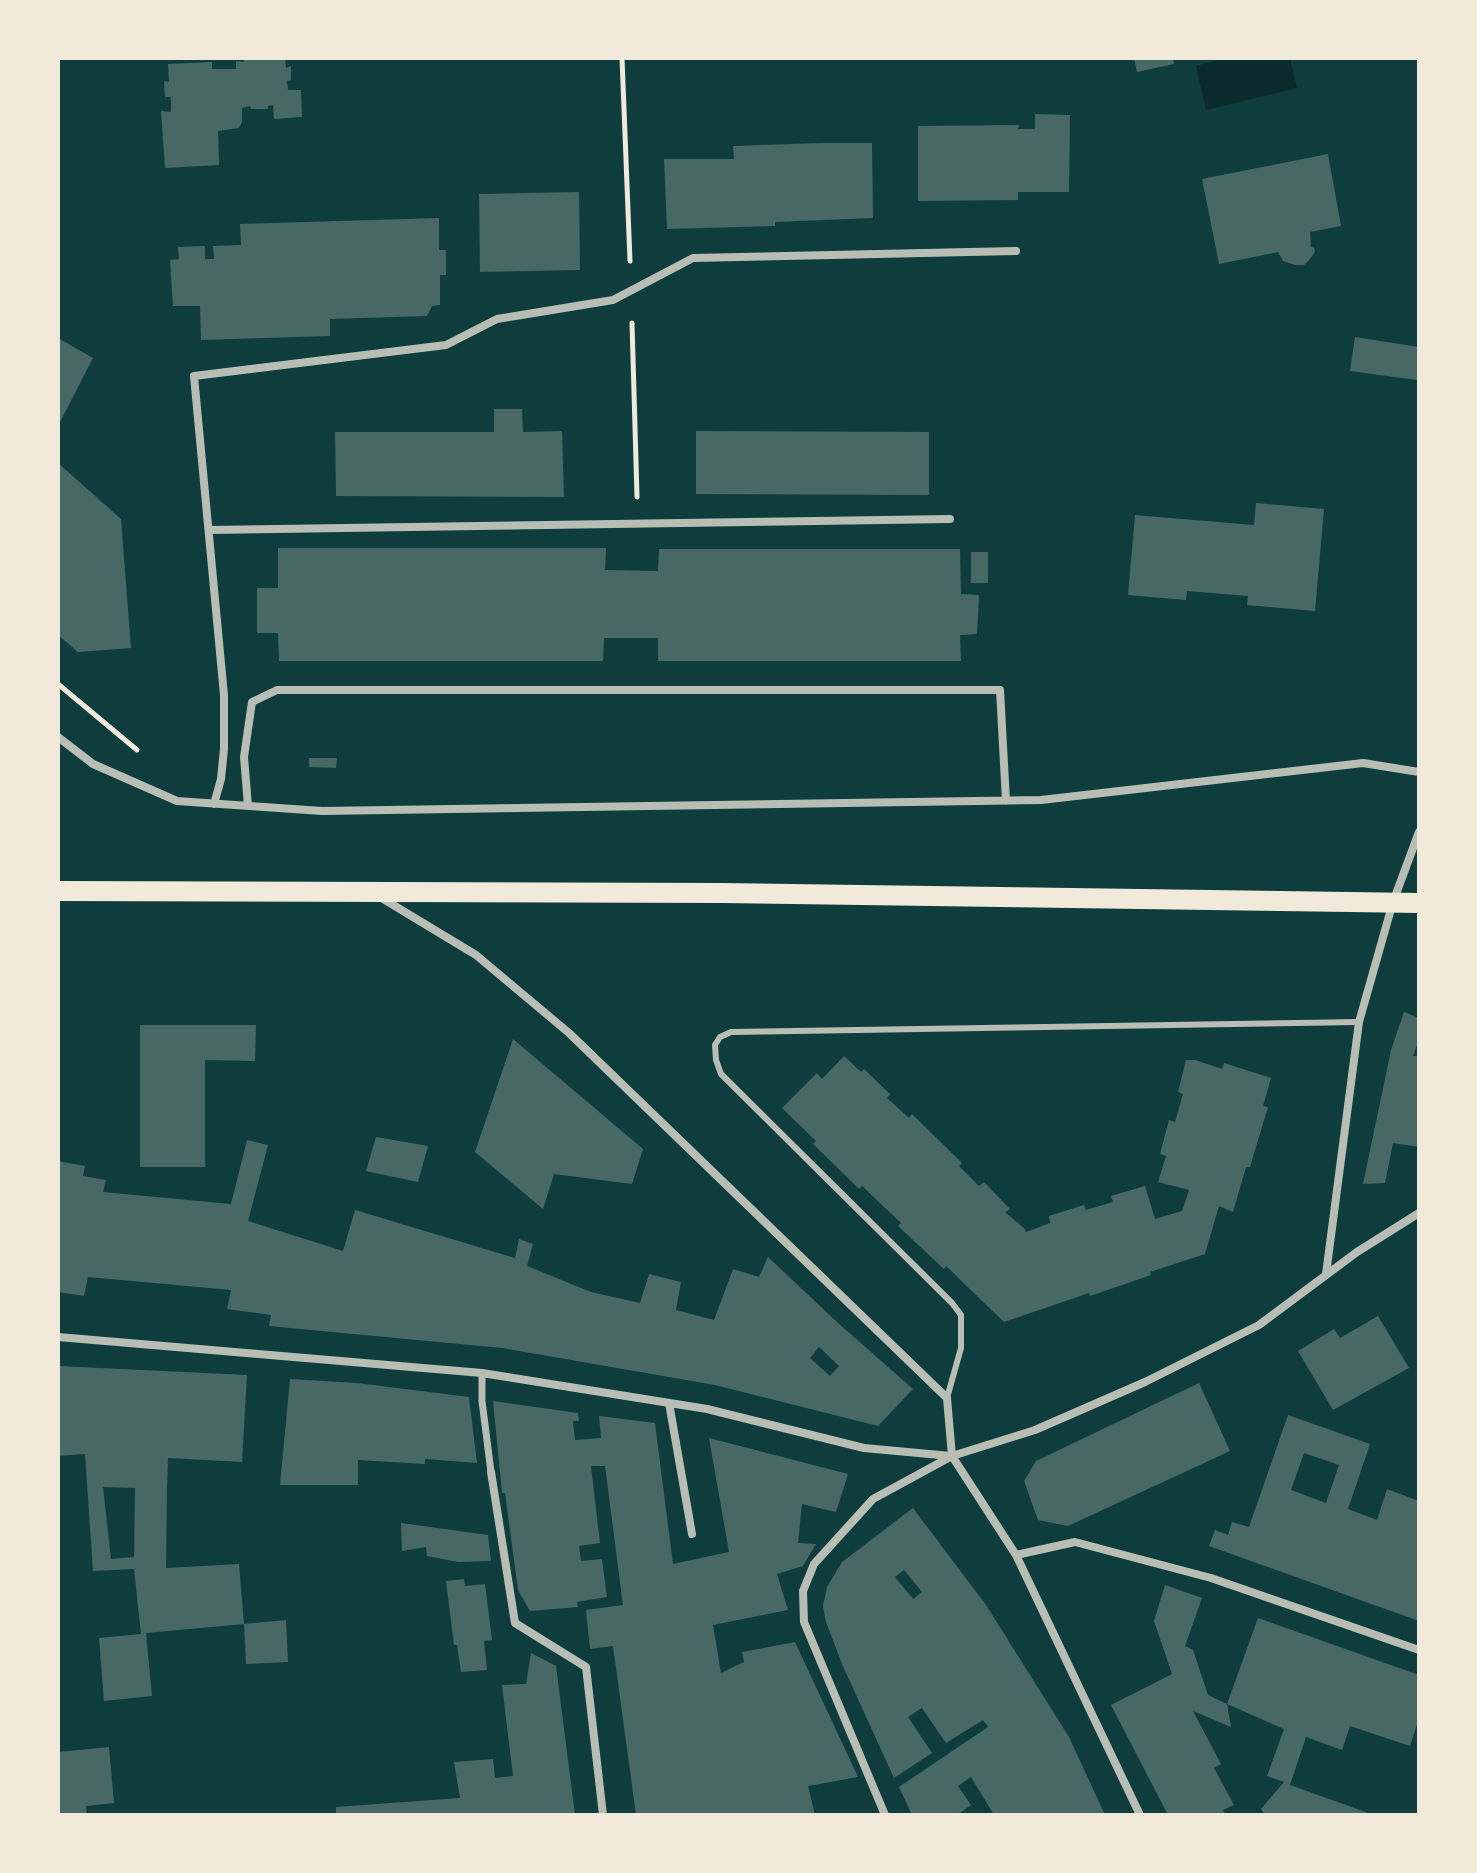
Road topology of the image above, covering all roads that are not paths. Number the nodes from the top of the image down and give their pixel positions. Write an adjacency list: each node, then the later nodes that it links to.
1 (1016, 251): 3 (street)
2 (950, 519): 3 (street)
3 (209, 530): 7 (street)
4 (58, 737): 7 (street)
5 (1419, 772): 6 (street)
6 (1006, 801): 8 (street); 8 (street)
7 (214, 804): 8 (street)
8 (248, 806)
9 (1419, 832): 12 (street)
10 (58, 891): 11 (main road)
11 (373, 893): 12 (main road); 19 (street)
12 (1393, 902): 13 (main road); 14 (street)
13 (1419, 903)
14 (1359, 1022): 16 (street); 19 (lane)
15 (1419, 1213): 16 (street)
16 (1326, 1274): 21 (street)
17 (58, 1337): 18 (street)
18 (482, 1373): 20 (street); 22 (street)
19 (947, 1398): 21 (street)
20 (669, 1403): 21 (street); 23 (street)
21 (952, 1456): 24 (street); 27 (street)
22 (491, 1472): 26 (street)
23 (692, 1534)
24 (1016, 1555): 25 (street); 28 (street)
25 (1419, 1650)
26 (603, 1815)
27 (885, 1815)
28 (1140, 1815)

